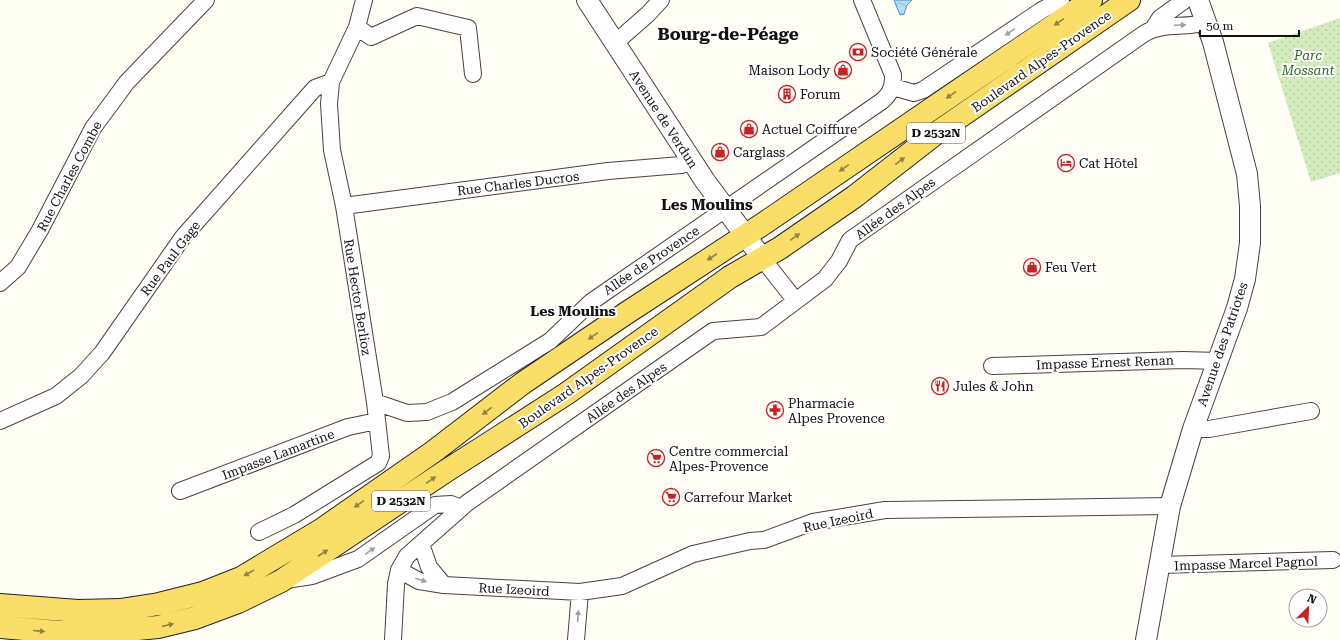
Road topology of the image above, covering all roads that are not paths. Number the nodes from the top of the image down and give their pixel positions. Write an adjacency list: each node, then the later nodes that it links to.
1 (206, 0): 24 (street, Rue Charles Combe)
2 (364, 0): 13 (street, Rue Hector Berlioz)
3 (587, 0): 15 (street, Avenue de Verdun)
4 (661, 0): 15 (street)
5 (862, 0): 18 (street)
6 (1060, 0): 18 (street, one-way to 18)
7 (1091, 0): 22 (main road, Boulevard Alpes-Provence / D 2532N, one-way to 22)
8 (1136, 0): 11 (street)
9 (1185, 0): 14 (street, Allée des Alpes)
10 (1198, 0): 12 (street, Avenue des Patriotes)
11 (1121, 6): 23 (main road, Boulevard Alpes-Provence / D 2532N, one-way to 11)
12 (1206, 22): 14 (street, Allée des Alpes, one-way to 12); 26 (street, Avenue des Patriotes)
13 (356, 27): 16 (street); 17 (street, Rue Hector Berlioz)
14 (1153, 29): 25 (street, Allée des Alpes)
15 (615, 43): 19 (street, Avenue de Verdun)
16 (473, 74)
17 (331, 82): 20 (street, Rue Hector Berlioz); 30 (street, Rue Paul Gage)
18 (893, 87): 21 (street, Allée de Provence)
19 (692, 162): 20 (street, Rue Charles Ducros); 21 (street, Avenue de Verdun)
20 (344, 206): 28 (street, Rue Hector Berlioz)
21 (725, 209): 22 (street, Avenue de Verdun); 28 (street, Allée de Provence)
22 (745, 236): 23 (street, Avenue de Verdun); 44 (main road, Boulevard Alpes-Provence / D 2532N, one-way to 44)
23 (762, 258): 25 (street); 41 (main road, Boulevard Alpes-Provence / D 2532N, one-way to 23)
24 (0, 283)
25 (795, 300): 34 (street, Allée des Alpes)
26 (1219, 361): 27 (street, Impasse Ernest Renan); 32 (street, Avenue des Patriotes)
27 (992, 366)
28 (375, 402): 31 (street, Rue Hector Berlioz)
29 (1311, 411): 32 (street)
30 (0, 421)
31 (377, 421): 33 (street, Impasse Lamartine); 36 (street, Rue Hector Berlioz)
32 (1193, 429): 35 (street, Avenue des Patriotes)
33 (180, 491)
34 (464, 505): 37 (street, Allée des Alpes); 41 (street, one-way to 34)
35 (1170, 506): 39 (street, Avenue des Patriotes); 43 (street, Rue Izeoird)
36 (259, 532)
37 (421, 544): 40 (street, Allée des Alpes); 42 (street)
38 (1333, 560): 39 (street, Impasse Marcel Pagnol)
39 (1159, 565): 48 (street, Avenue des Patriotes)
40 (399, 570): 42 (street, Rue Izeoird, one-way to 42); 46 (street)
41 (280, 581): 45 (main road, Boulevard Alpes-Provence / D 2532N, one-way to 41)
42 (444, 585): 43 (street, Rue Izeoird)
43 (580, 592): 47 (street, one-way to 43)
44 (0, 604)
45 (0, 628)
46 (393, 640)
47 (576, 640)
48 (1146, 640)

